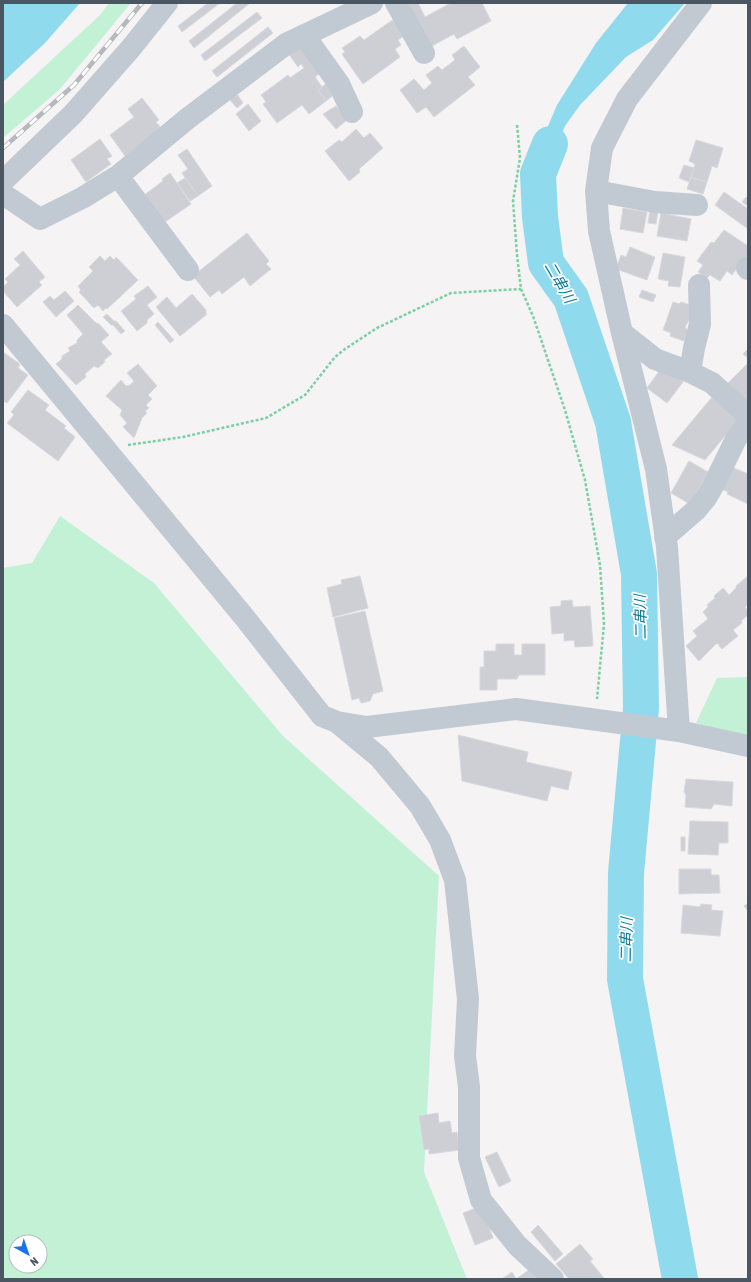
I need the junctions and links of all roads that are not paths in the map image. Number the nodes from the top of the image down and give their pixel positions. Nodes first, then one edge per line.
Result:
1 (167, 3) edge
2 (372, 3) edge
3 (396, 3) edge
4 (700, 3) edge
5 (304, 36) junction
6 (424, 53) dead end
7 (352, 112) dead end
8 (118, 176) junction
9 (3, 181) edge
10 (596, 191) junction
11 (3, 194) edge
12 (697, 205) dead end
13 (188, 270) dead end
14 (699, 285) dead end
15 (3, 325) edge
16 (622, 333) junction
17 (690, 372) junction
18 (748, 416) edge
19 (748, 423) edge
20 (665, 537) junction
21 (337, 722) junction
22 (679, 731) junction
23 (748, 746) edge
24 (553, 1279) edge

1 - 9 street
2 - 5 street
3 - 6 street
4 - 10 street
5 - 7 street
5 - 8 street
8 - 11 street
8 - 13 street
10 - 12 street
10 - 16 street
14 - 17 street
15 - 21 street
16 - 17 street
16 - 20 street
17 - 18 street
19 - 20 street
20 - 22 street
21 - 22 street
21 - 24 street
22 - 23 street

